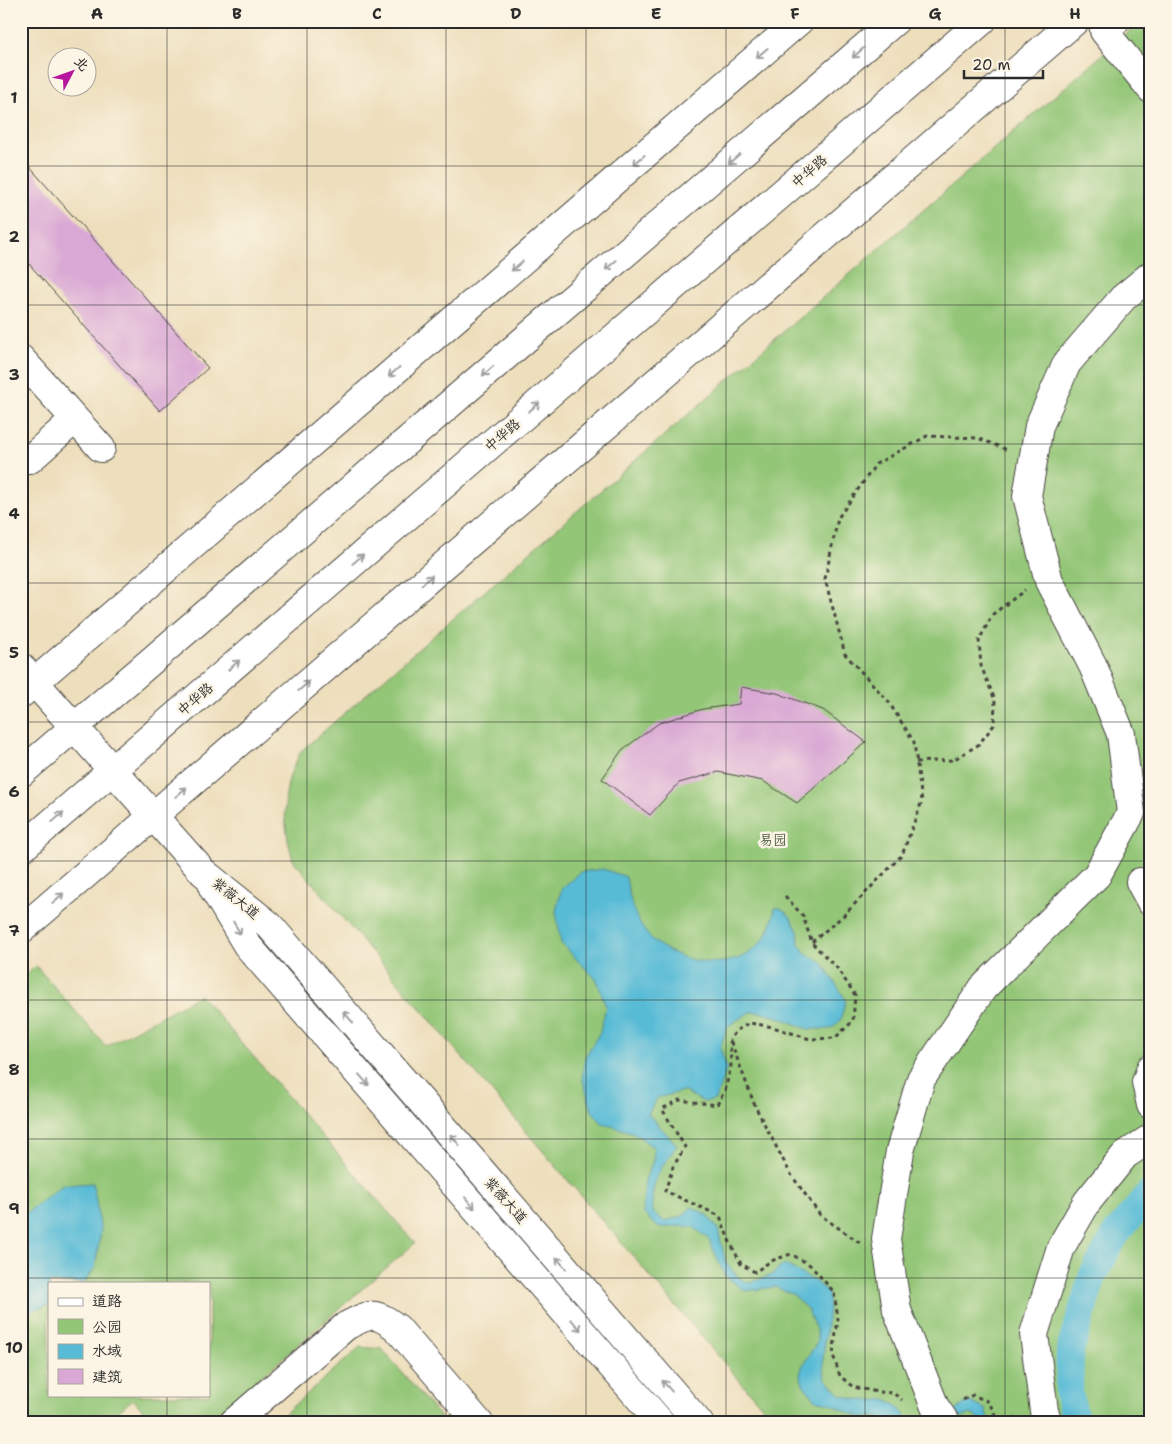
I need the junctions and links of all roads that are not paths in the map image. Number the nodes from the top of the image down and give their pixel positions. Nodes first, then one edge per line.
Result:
1 (799, 21) edge
2 (895, 21) edge
3 (982, 21) edge
4 (1075, 21) edge
5 (1115, 21) edge
6 (1151, 89) edge
7 (1151, 275) edge
8 (21, 359) edge
9 (75, 419) junction
10 (101, 448) dead end
11 (21, 459) edge
12 (26, 681) edge
13 (75, 727) junction
14 (113, 770) junction
15 (21, 773) edge
16 (154, 816) junction
17 (21, 849) edge
18 (203, 872) junction
19 (21, 930) edge
20 (1151, 1068) edge
21 (1151, 1105) edge
22 (1151, 1138) edge
23 (1046, 1417) edge
24 (943, 1419) edge
25 (233, 1423) edge
26 (479, 1423) edge
27 (661, 1423) edge
28 (699, 1423) edge

1 -> 12 main road
2 -> 13 main road
14 -> 3 main road, 中华路
16 -> 4 main road
5 - 6 main road
7 - 24 main road
8 - 9 main road
9 - 10 main road
9 - 11 main road
12 - 13 main road
13 - 14 main road
13 - 15 main road
14 - 16 main road
17 -> 14 main road, 中华路
16 - 18 main road
19 -> 16 main road
18 -> 27 main road, 紫薇大道
28 -> 18 main road, 紫薇大道
20 - 21 main road
22 - 23 main road
25 - 26 main road

